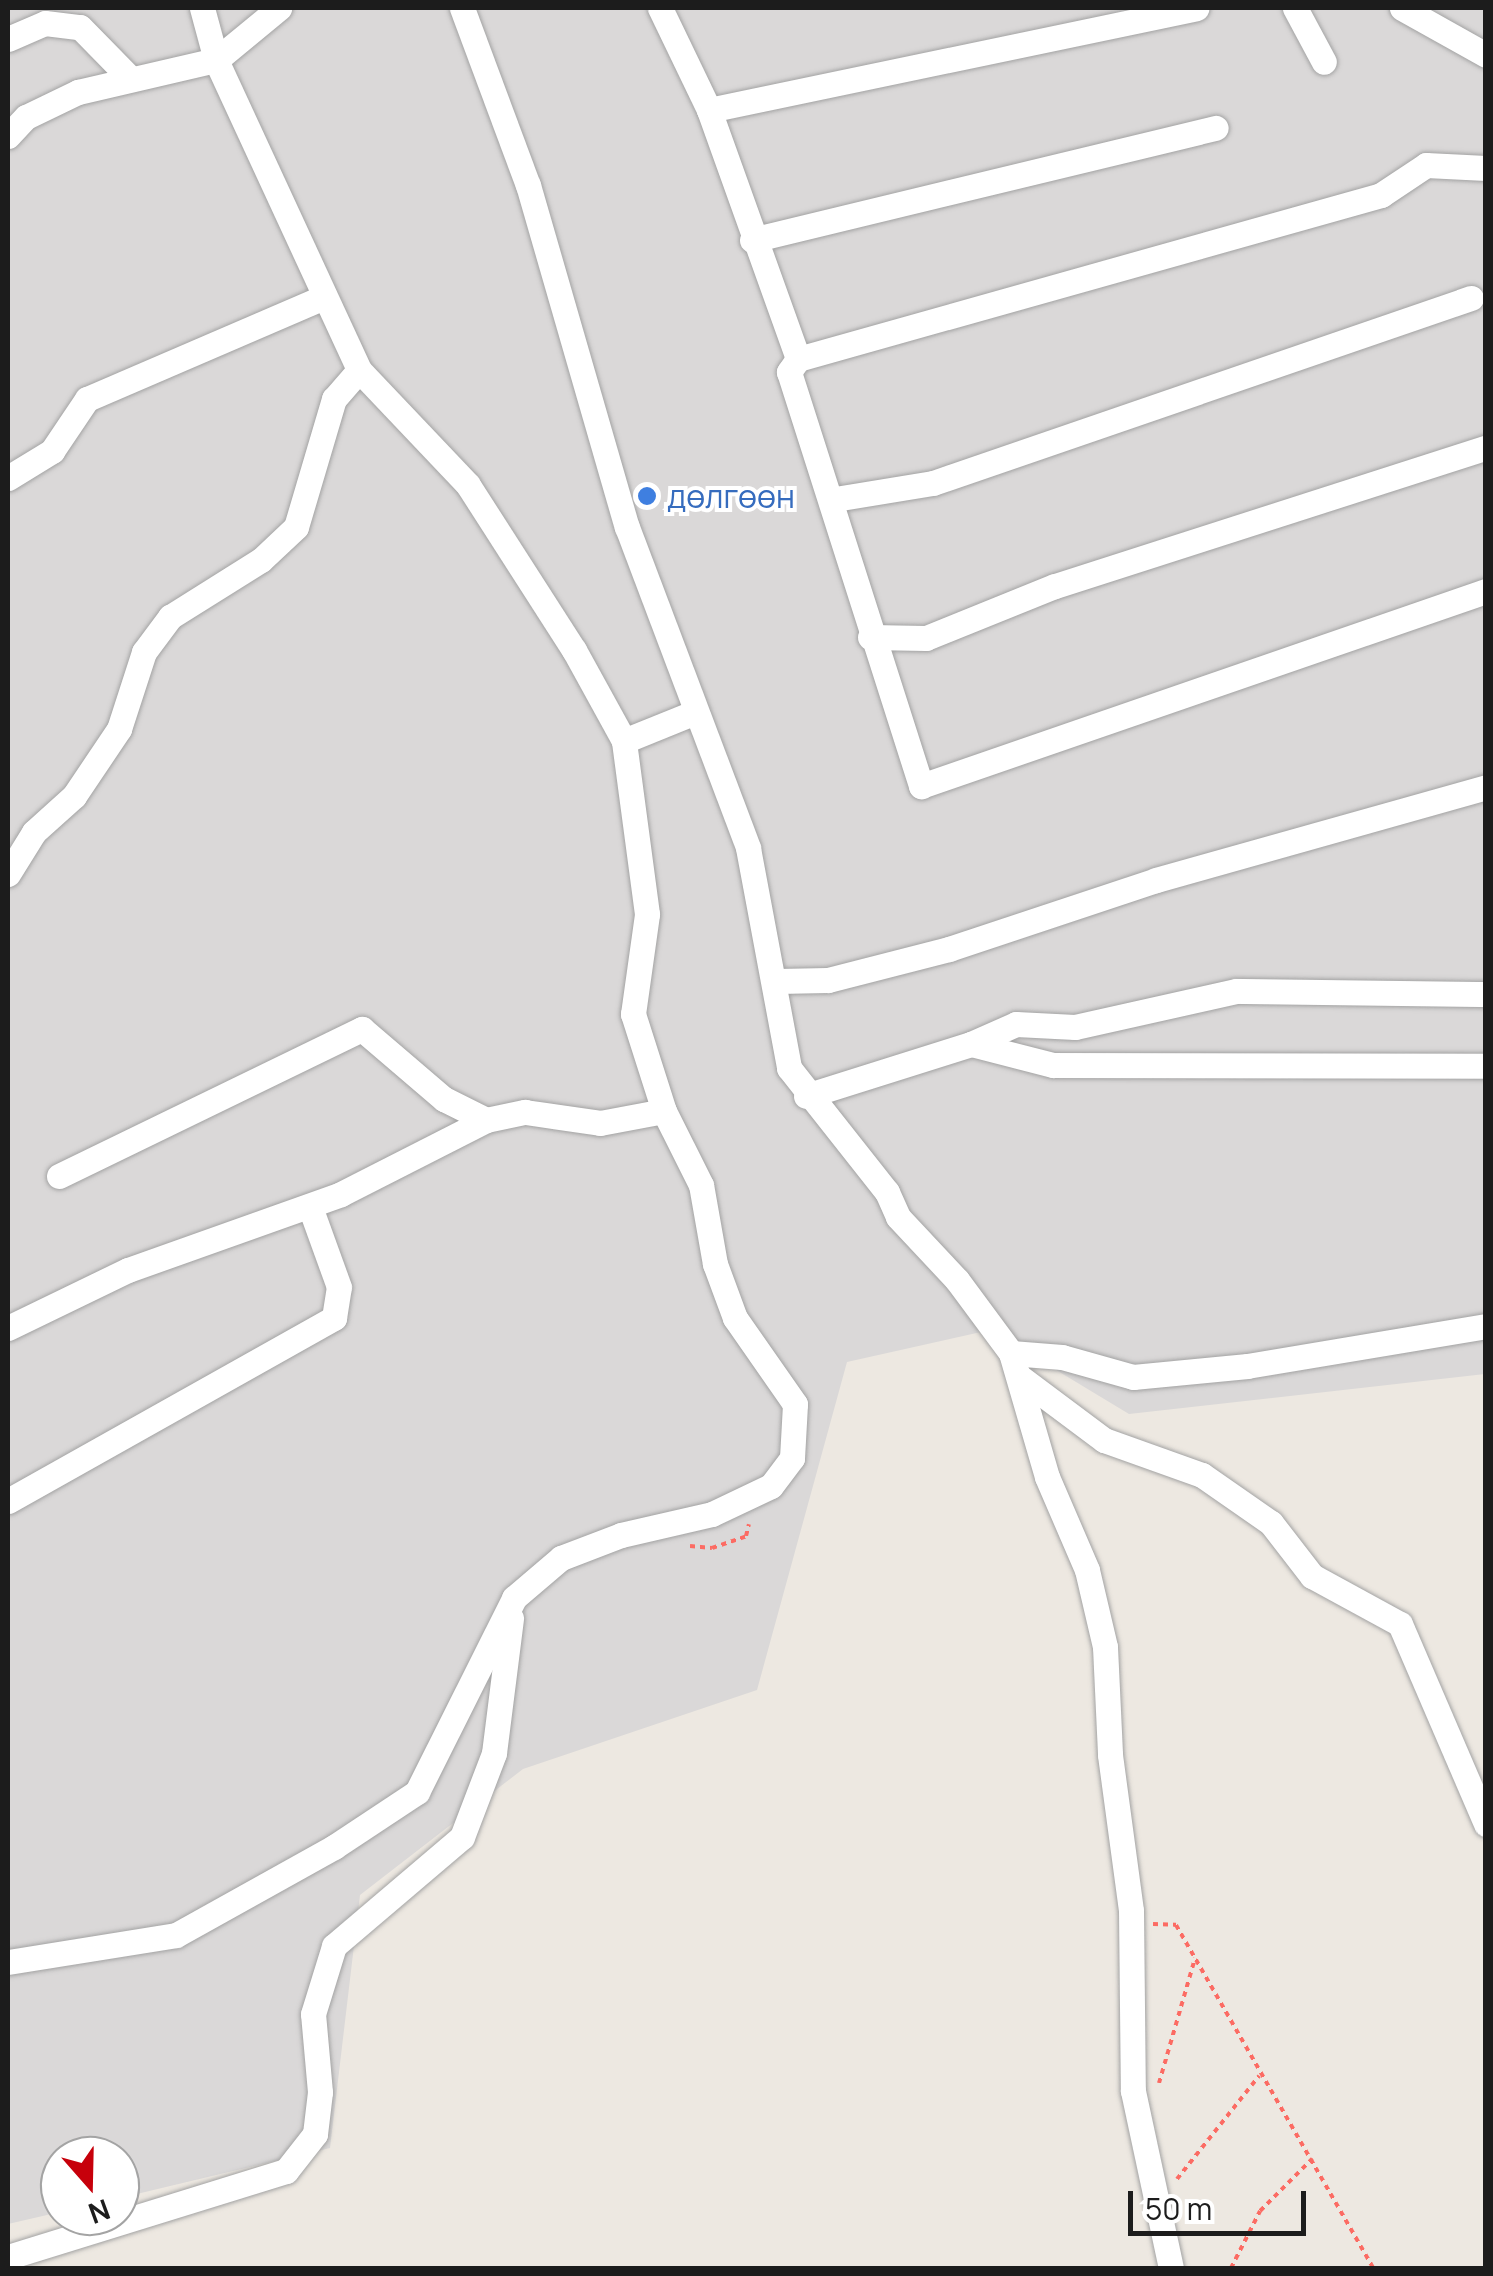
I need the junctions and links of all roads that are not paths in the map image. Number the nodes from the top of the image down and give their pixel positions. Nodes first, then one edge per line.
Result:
1 (202, 8) edge
2 (279, 8) edge
3 (462, 8) edge
4 (660, 8) edge
5 (1196, 8) edge
6 (1295, 8) edge
7 (1402, 8) edge
8 (8, 39) edge
9 (1486, 55) edge
10 (216, 60) junction
11 (1324, 62) dead end
12 (128, 76) junction
13 (709, 110) junction
14 (1216, 128) dead end
15 (8, 136) edge
16 (1486, 168) edge
17 (752, 240) junction
18 (321, 298) junction
19 (1470, 298) dead end
20 (798, 359) junction
21 (359, 370) junction
22 (1486, 448) edge
23 (8, 478) edge
24 (834, 499) junction
25 (1486, 591) edge
26 (870, 637) junction
27 (693, 713) junction
28 (624, 742) junction
29 (1486, 787) edge
30 (8, 874) edge
31 (777, 980) junction
32 (1486, 994) edge
33 (971, 1044) junction
34 (1486, 1066) edge
35 (806, 1096) junction
36 (664, 1111) junction
37 (486, 1120) junction
38 (58, 1176) dead end
39 (310, 1207) junction
40 (1486, 1326) edge
41 (8, 1328) edge
42 (1011, 1352) junction
43 (1022, 1378) junction
44 (8, 1501) edge
45 (514, 1598) junction
46 (1486, 1824) edge
47 (8, 1962) edge
48 (8, 2258) edge
49 (1170, 2268) edge

1 - 10 street
2 - 10 street
3 - 27 street
4 - 13 street
5 - 13 street
6 - 11 street
7 - 9 street
8 - 12 street
10 - 12 street
10 - 18 street
12 - 15 street
13 - 17 street
14 - 17 street
16 - 20 street
17 - 20 street
18 - 21 street
18 - 23 street
19 - 24 street
20 - 24 street
21 - 28 street
21 - 30 street
22 - 26 street
24 - 26 street
25 - 26 street
27 - 28 street
27 - 31 street
28 - 36 street
29 - 31 street
31 - 35 street
32 - 33 street
33 - 34 street
33 - 35 street
35 - 42 street
36 - 37 street
36 - 45 street
37 - 38 street
37 - 39 street
39 - 41 street
39 - 44 street
40 - 42 street
42 - 43 street
43 - 46 street
43 - 49 street
45 - 47 street
45 - 48 street

